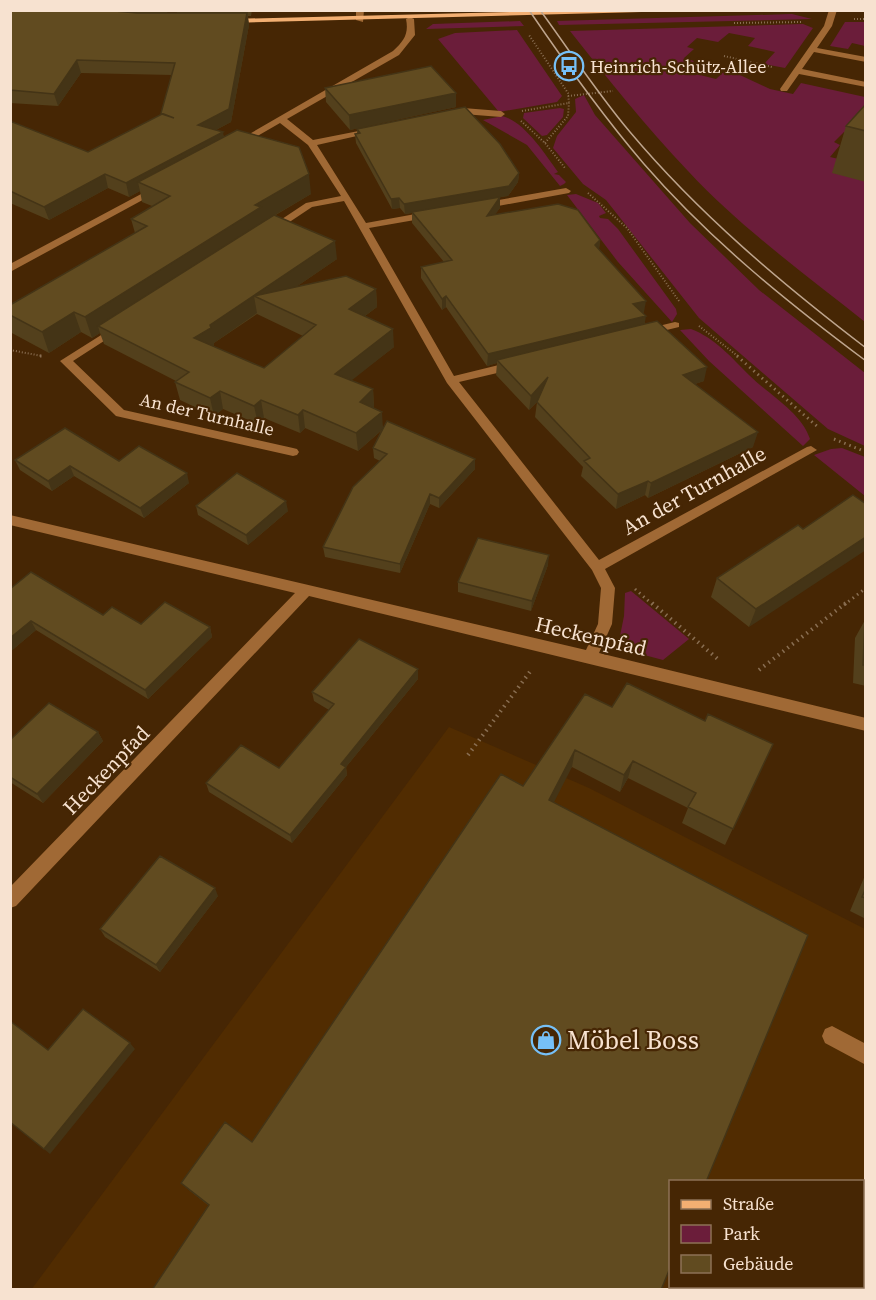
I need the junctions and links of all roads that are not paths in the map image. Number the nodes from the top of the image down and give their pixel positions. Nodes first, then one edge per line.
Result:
1 (360, 10) edge
2 (715, 10) edge
3 (833, 10) edge
4 (410, 19) junction
5 (360, 20) junction
6 (222, 21) edge
7 (812, 49) junction
8 (866, 60) edge
9 (796, 72) junction
10 (866, 85) edge
11 (784, 89) dead end
12 (501, 114) dead end
13 (440, 116) edge
14 (282, 120) junction
15 (381, 128) edge
16 (312, 143) junction
17 (230, 148) edge
18 (167, 183) edge
19 (566, 191) dead end
20 (347, 198) junction
21 (476, 207) edge
22 (442, 212) edge
23 (364, 226) junction
24 (261, 236) edge
25 (10, 268) edge
26 (124, 323) edge
27 (675, 326) dead end
28 (630, 336) edge
29 (530, 361) edge
30 (451, 380) junction
31 (811, 450) dead end
32 (293, 452) dead end
33 (10, 520) edge
34 (597, 567) junction
35 (306, 590) junction
36 (590, 657) junction
37 (866, 724) edge
38 (10, 900) edge
39 (832, 1036) dead end
40 (866, 1055) edge

1 - 5 street
2 - 4 main road
3 - 7 street
4 - 5 main road
4 - 14 street
5 - 6 main road
7 - 8 street
7 - 9 street
9 - 10 street
9 - 11 street
12 - 13 street
14 - 16 street
14 - 17 street
15 - 16 street
16 - 20 street
18 - 25 street
19 - 21 street
20 - 23 street
20 - 24 street
22 - 23 street
23 - 30 street
26 - 32 street, An der Turnhalle
27 - 28 street
29 - 30 street
30 - 34 street
31 - 34 street, An der Turnhalle
33 - 35 street, Heckenpfad
34 - 36 street
35 - 36 street, Heckenpfad
35 - 38 street, Heckenpfad
36 - 37 street, Heckenpfad
39 - 40 street

